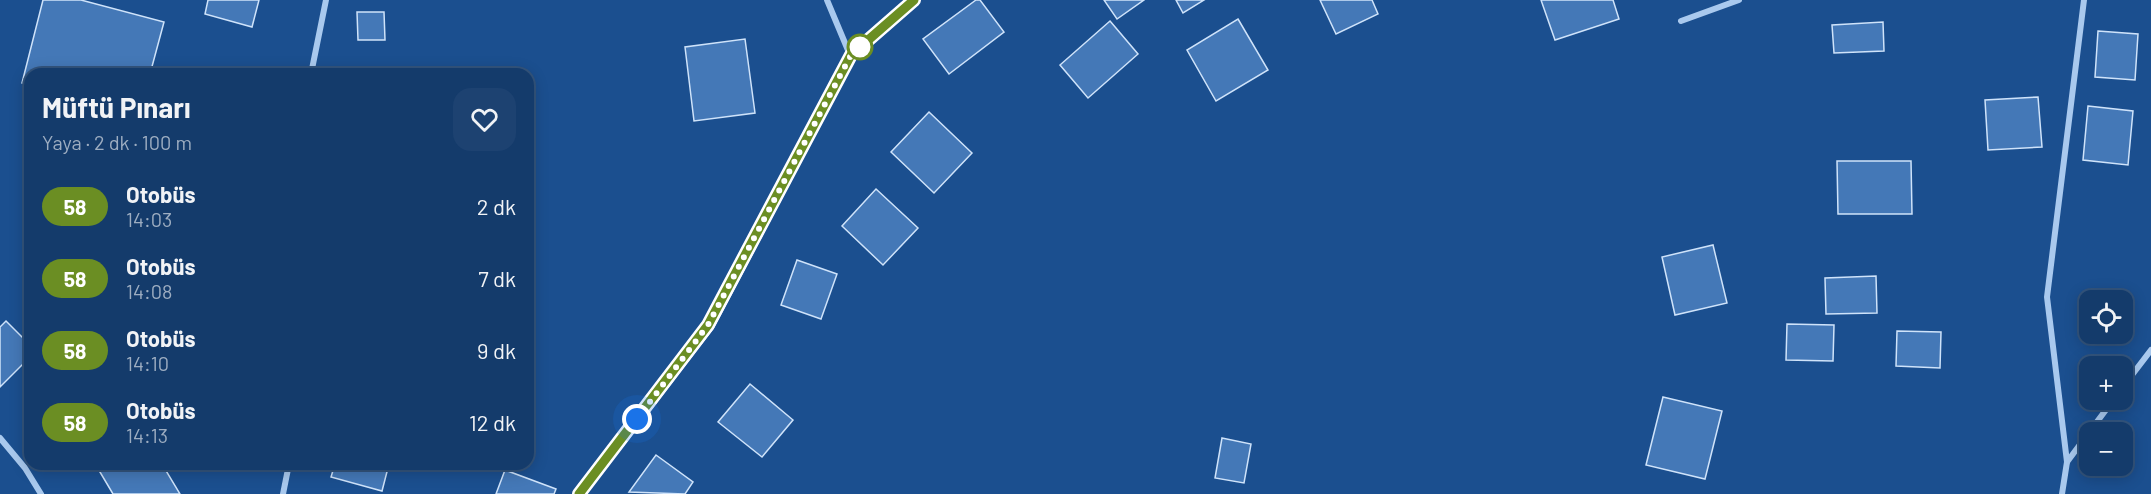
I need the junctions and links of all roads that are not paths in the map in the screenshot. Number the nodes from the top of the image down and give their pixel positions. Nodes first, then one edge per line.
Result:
1 (326, 0) edge
2 (827, 0) edge
3 (914, 0) edge
4 (1739, 0) edge
5 (2084, 0) edge
6 (1681, 21) dead end
7 (851, 55) junction
8 (312, 68) edge
9 (2151, 350) edge
10 (2133, 374) edge
11 (2106, 410) edge
12 (0, 438) edge
13 (2067, 462) junction
14 (24, 467) edge
15 (26, 470) edge
16 (288, 470) edge
17 (41, 494) edge
18 (283, 494) edge
19 (579, 494) edge
20 (2061, 494) edge

1 - 8 street
2 - 7 street
3 - 7 street
4 - 6 street
5 - 13 street
7 - 19 street
9 - 10 street
11 - 13 street
12 - 14 street
13 - 20 street
15 - 17 street
16 - 18 street

